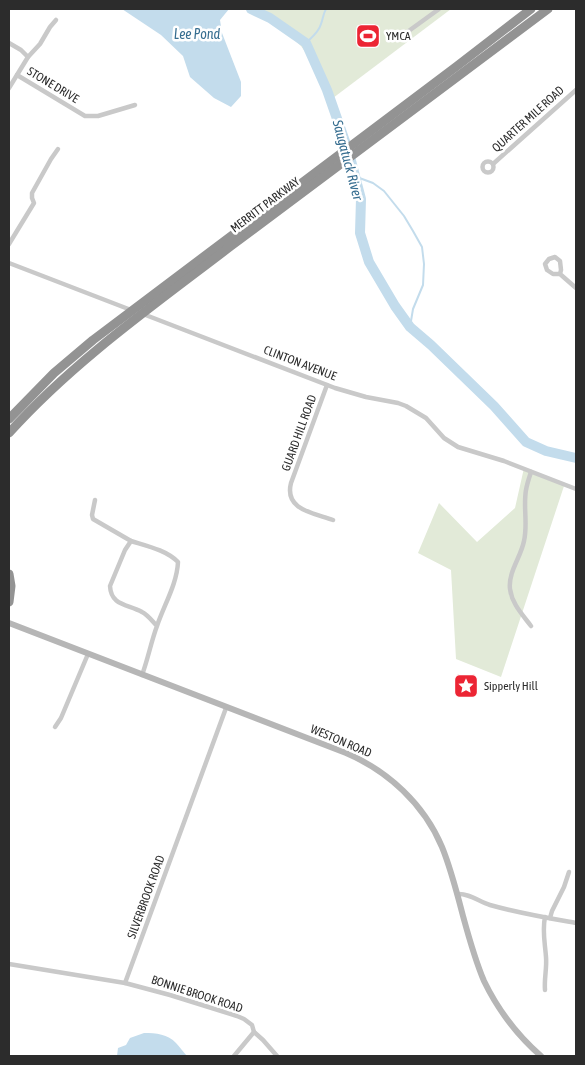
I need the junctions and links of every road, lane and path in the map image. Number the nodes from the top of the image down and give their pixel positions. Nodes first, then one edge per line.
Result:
1 (439, 9) edge
2 (531, 9) edge
3 (548, 9) edge
4 (56, 20) dead end
5 (399, 38) dead end
6 (9, 43) edge
7 (28, 57) junction
8 (17, 75) junction
9 (9, 88) edge
10 (576, 90) edge
11 (136, 105) dead end
12 (372, 135) junction
13 (58, 149) dead end
14 (492, 164) dead end
15 (323, 172) junction
16 (9, 244) edge
17 (9, 262) edge
18 (560, 274) dead end
19 (576, 288) edge
20 (327, 385) junction
21 (42, 398) junction
22 (9, 419) edge
23 (9, 433) edge
24 (9, 439) edge
25 (531, 472) junction
26 (576, 489) edge
27 (95, 500) dead end
28 (333, 520) dead end
29 (131, 541) junction
30 (9, 574) edge
31 (9, 602) edge
32 (9, 623) edge
33 (157, 626) junction
34 (531, 626) dead end
35 (88, 654) junction
36 (142, 675) junction
37 (226, 708) junction
38 (55, 727) dead end
39 (568, 872) dead end
40 (457, 894) junction
41 (548, 918) junction
42 (576, 923) edge
43 (9, 964) edge
44 (125, 983) junction
45 (545, 990) dead end
46 (254, 1032) junction
47 (234, 1056) edge
48 (277, 1056) edge
49 (541, 1056) edge

1 - 5 street
2 - 12 highway, MERRITT PARKWAY
3 - 12 highway, MERRITT PARKWAY
4 - 7 street
6 - 7 street
7 - 8 street
8 - 9 street
8 - 11 street, STONE DRIVE
10 - 14 street, QUARTER MILE ROAD
12 - 15 highway, MERRITT PARKWAY
13 - 16 street
15 - 21 highway, MERRITT PARKWAY
15 - 22 highway, MERRITT PARKWAY
17 - 20 street, CLINTON AVENUE
18 - 19 street
20 - 25 street, CLINTON AVENUE
20 - 28 street, GUARD HILL ROAD
21 - 23 highway, MERRITT PARKWAY
21 - 24 highway
25 - 26 street, CLINTON AVENUE
25 - 34 street
27 - 29 street
29 - 33 street
29 - 33 street
30 - 31 highway
32 - 35 main road, WESTON ROAD
33 - 36 street
35 - 36 main road, WESTON ROAD
35 - 38 street
36 - 37 main road, WESTON ROAD
37 - 40 main road, WESTON ROAD
37 - 44 street, SILVERBROOK ROAD
39 - 41 street
40 - 41 street
40 - 49 main road, WESTON ROAD
41 - 42 street
41 - 45 street
43 - 44 street
44 - 46 street, BONNIE BROOK ROAD
46 - 47 street
46 - 48 street, BONNIE BROOK ROAD

